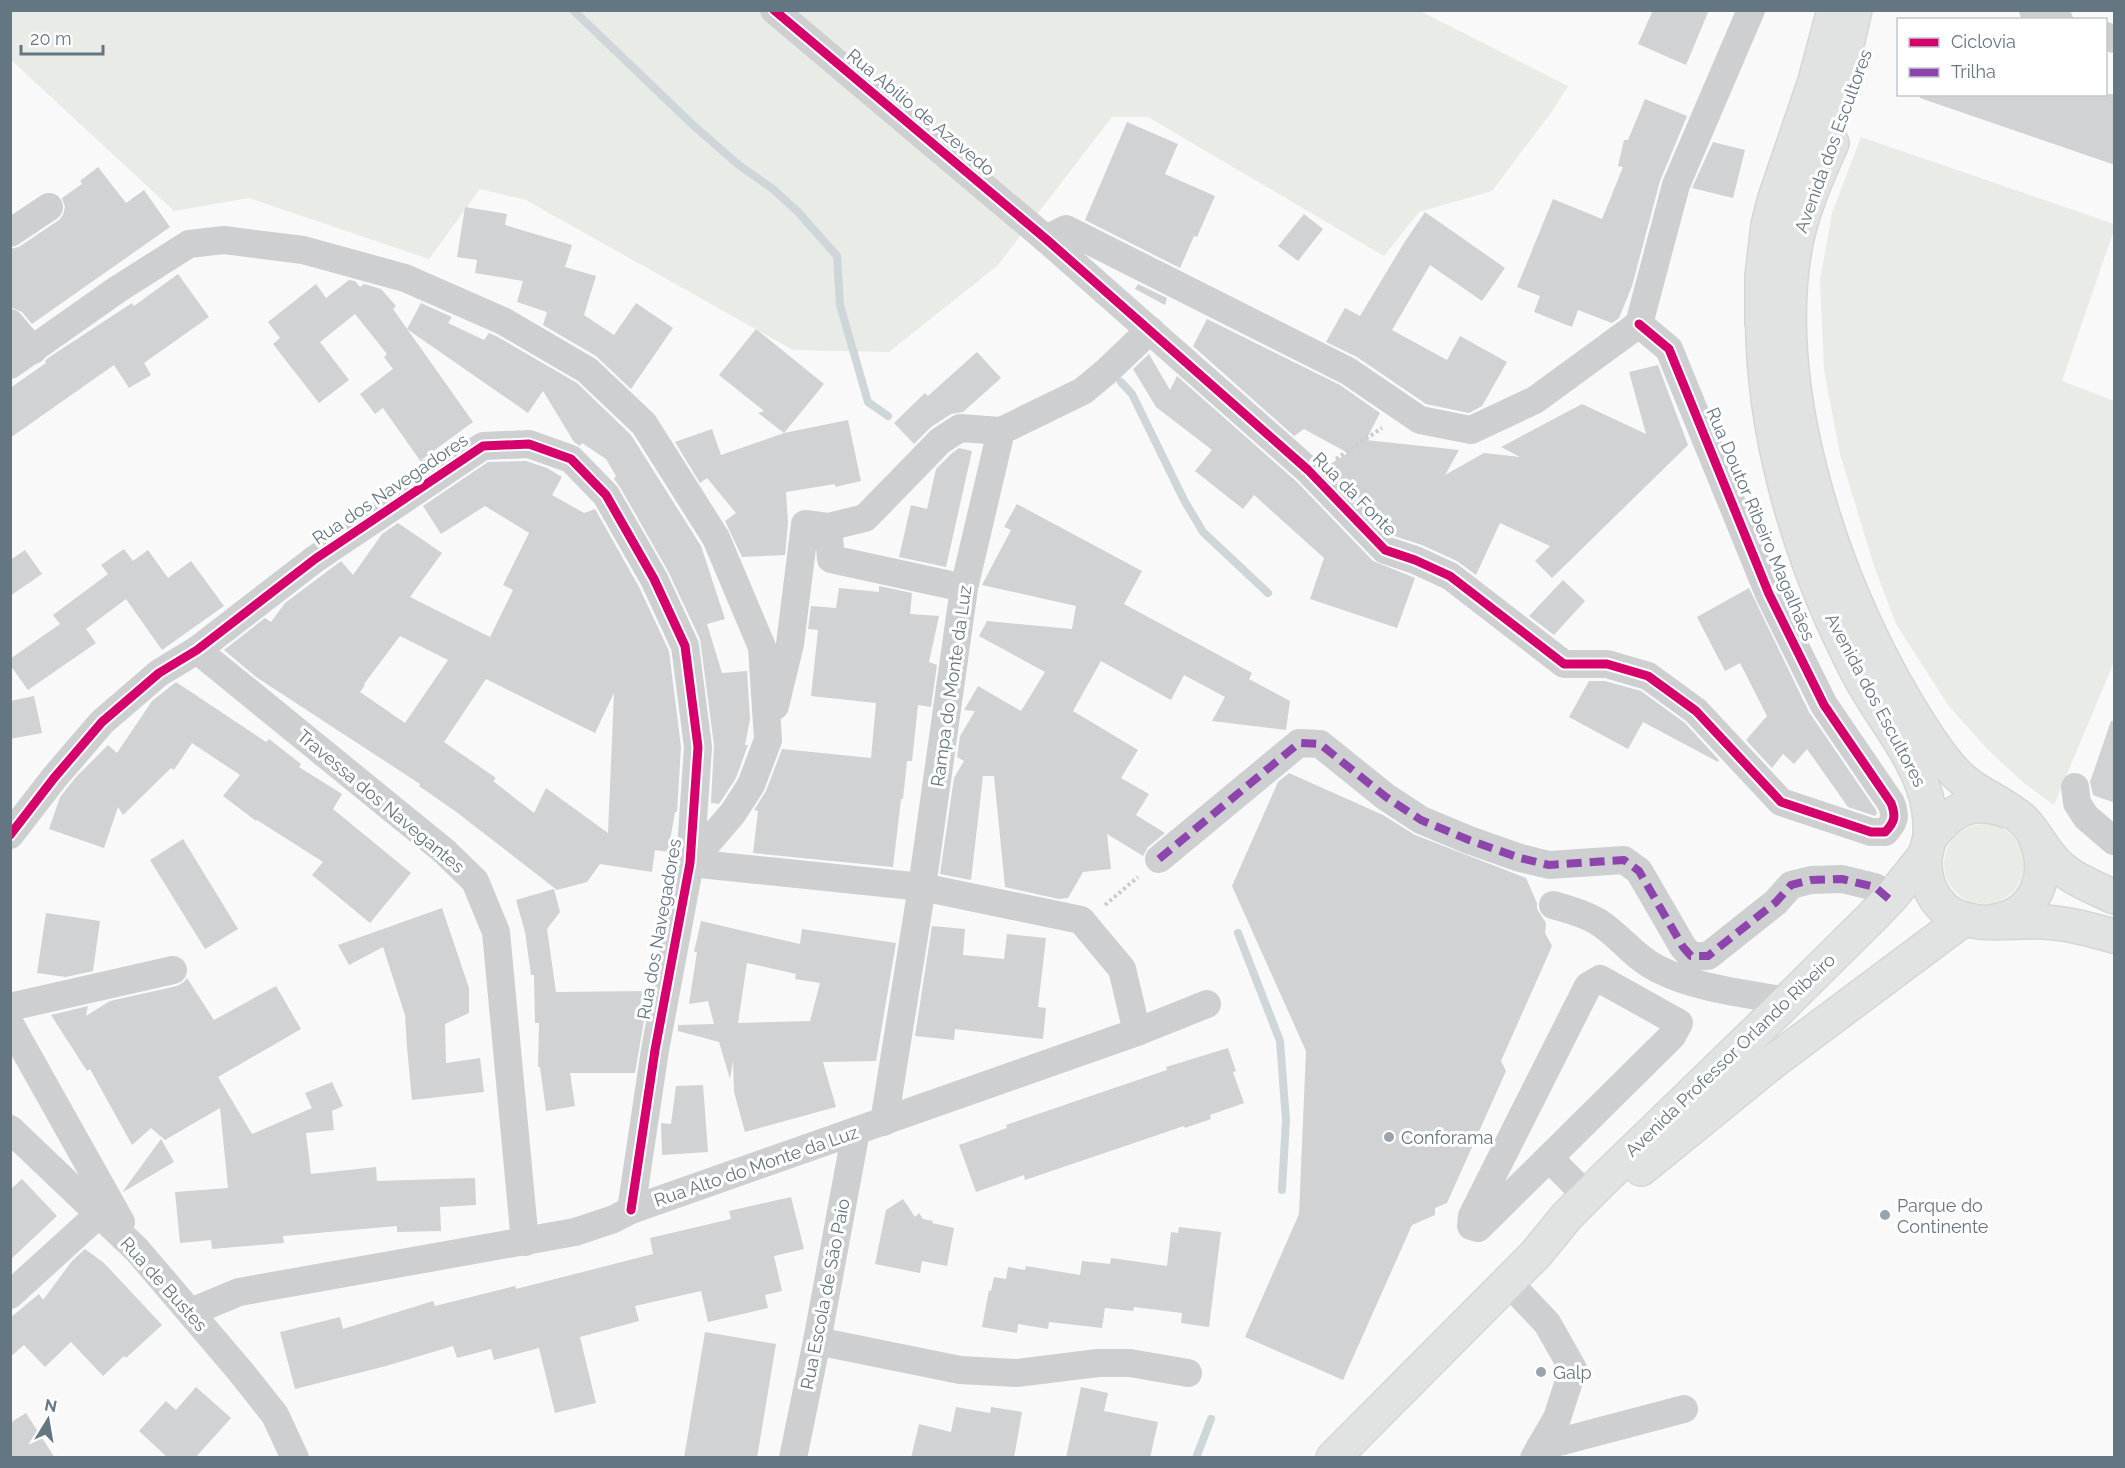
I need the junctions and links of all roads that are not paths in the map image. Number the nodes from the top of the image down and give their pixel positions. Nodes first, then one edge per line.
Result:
1 (774, 10) edge
2 (1751, 10) edge
3 (1834, 10) edge
4 (1855, 10) edge
5 (1876, 10) edge
6 (2033, 10) edge
7 (2054, 18) edge
8 (49, 207) dead end
9 (10, 233) edge
10 (1046, 239) junction
11 (1762, 322) junction
12 (10, 323) edge
13 (1639, 324) junction
14 (1150, 330) junction
15 (22, 357) edge
16 (1001, 431) junction
17 (828, 527) junction
18 (964, 588) junction
19 (197, 650) junction
20 (768, 740) junction
21 (2075, 787) dead end
22 (1781, 802) joint
23 (2023, 821) junction
24 (10, 835) edge
25 (2115, 841) edge
26 (1927, 846) junction
27 (1160, 859) road end
28 (690, 863) junction
29 (922, 887) junction
30 (2115, 897) edge
31 (1889, 898) junction
32 (1553, 905) dead end
33 (1976, 921) junction
34 (2115, 936) edge
35 (173, 970) dead end
36 (1698, 984) junction
37 (1787, 1001) junction
38 (1206, 1004) dead end
39 (10, 1007) edge
40 (1678, 1023) junction
41 (10, 1024) edge
42 (1137, 1032) junction
43 (884, 1122) junction
44 (10, 1129) edge
45 (856, 1131) junction
46 (1511, 1138) junction
47 (1544, 1162) junction
48 (1587, 1196) junction
49 (631, 1210) junction
50 (99, 1214) junction
51 (525, 1242) junction
52 (136, 1250) junction
53 (1535, 1255) junction
54 (1508, 1282) junction
55 (10, 1295) edge
56 (190, 1312) junction
57 (817, 1341) junction
58 (1188, 1373) dead end
59 (1684, 1409) dead end
60 (1537, 1452) edge
61 (296, 1458) edge
62 (793, 1458) edge
63 (1333, 1458) edge

1 - 10 street, Rua Abílio de Azevedo
2 - 13 street
3 - 11 main road
4 - 11 main road, Avenida dos Escultores
5 - 23 main road, Avenida dos Escultores
6 - 7 street
8 - 9 street
10 - 13 street
10 - 14 street, Rua da Fonte
11 - 26 main road, Avenida dos Escultores
12 - 15 street
13 - 22 street, Rua Doutor Ribeiro Magalhães
14 - 16 street
14 - 22 street, Rua da Fonte
15 - 20 street
16 - 17 street
16 - 18 street, Rampa do Monte da Luz
17 - 18 street
17 - 20 street
18 - 29 street, Rampa do Monte da Luz
19 - 24 street, Rua dos Navegadores
19 - 28 street, Rua dos Navegadores
19 - 51 street, Travessa dos Navegantes
20 - 28 street
21 - 25 street
23 - 26 main road
23 - 30 main road, Avenida dos Escultores
23 - 33 main road
26 - 31 main road, Avenida Professor Orlando Ribeiro
26 - 33 main road, Avenida dos Escultores
27 - 31 street
28 - 29 street
28 - 49 street, Rua dos Navegadores
29 - 42 street
29 - 43 street, Rampa do Monte da Luz
31 - 37 main road, Avenida Professor Orlando Ribeiro
32 - 36 street
33 - 34 main road
33 - 53 main road, Avenida Professor Orlando Ribeiro
35 - 39 street
36 - 37 street
36 - 40 street
37 - 48 main road, Avenida Professor Orlando Ribeiro
38 - 42 street, Rua Alto do Monte da Luz
40 - 46 street
40 - 47 street
41 - 52 street
42 - 43 street, Rua Alto do Monte da Luz
43 - 45 street, Rua Alto do Monte da Luz
44 - 50 street, Rua de Bustes
45 - 49 street, Rua Alto do Monte da Luz
45 - 57 street, Rua Escola de São Paio
46 - 47 street
46 - 47 street
47 - 48 street
48 - 53 main road, Avenida Professor Orlando Ribeiro
49 - 51 street, Rua Alto do Monte da Luz
50 - 52 street, Rua de Bustes
50 - 55 street
51 - 56 street, Rua Alto do Monte da Luz
52 - 56 street, Rua de Bustes
53 - 54 main road, Avenida Professor Orlando Ribeiro
54 - 60 street
54 - 63 main road, Avenida Professor Orlando Ribeiro
56 - 61 street, Rua de Bustes
57 - 58 street
57 - 62 street, Rua Escola de São Paio
59 - 60 street

